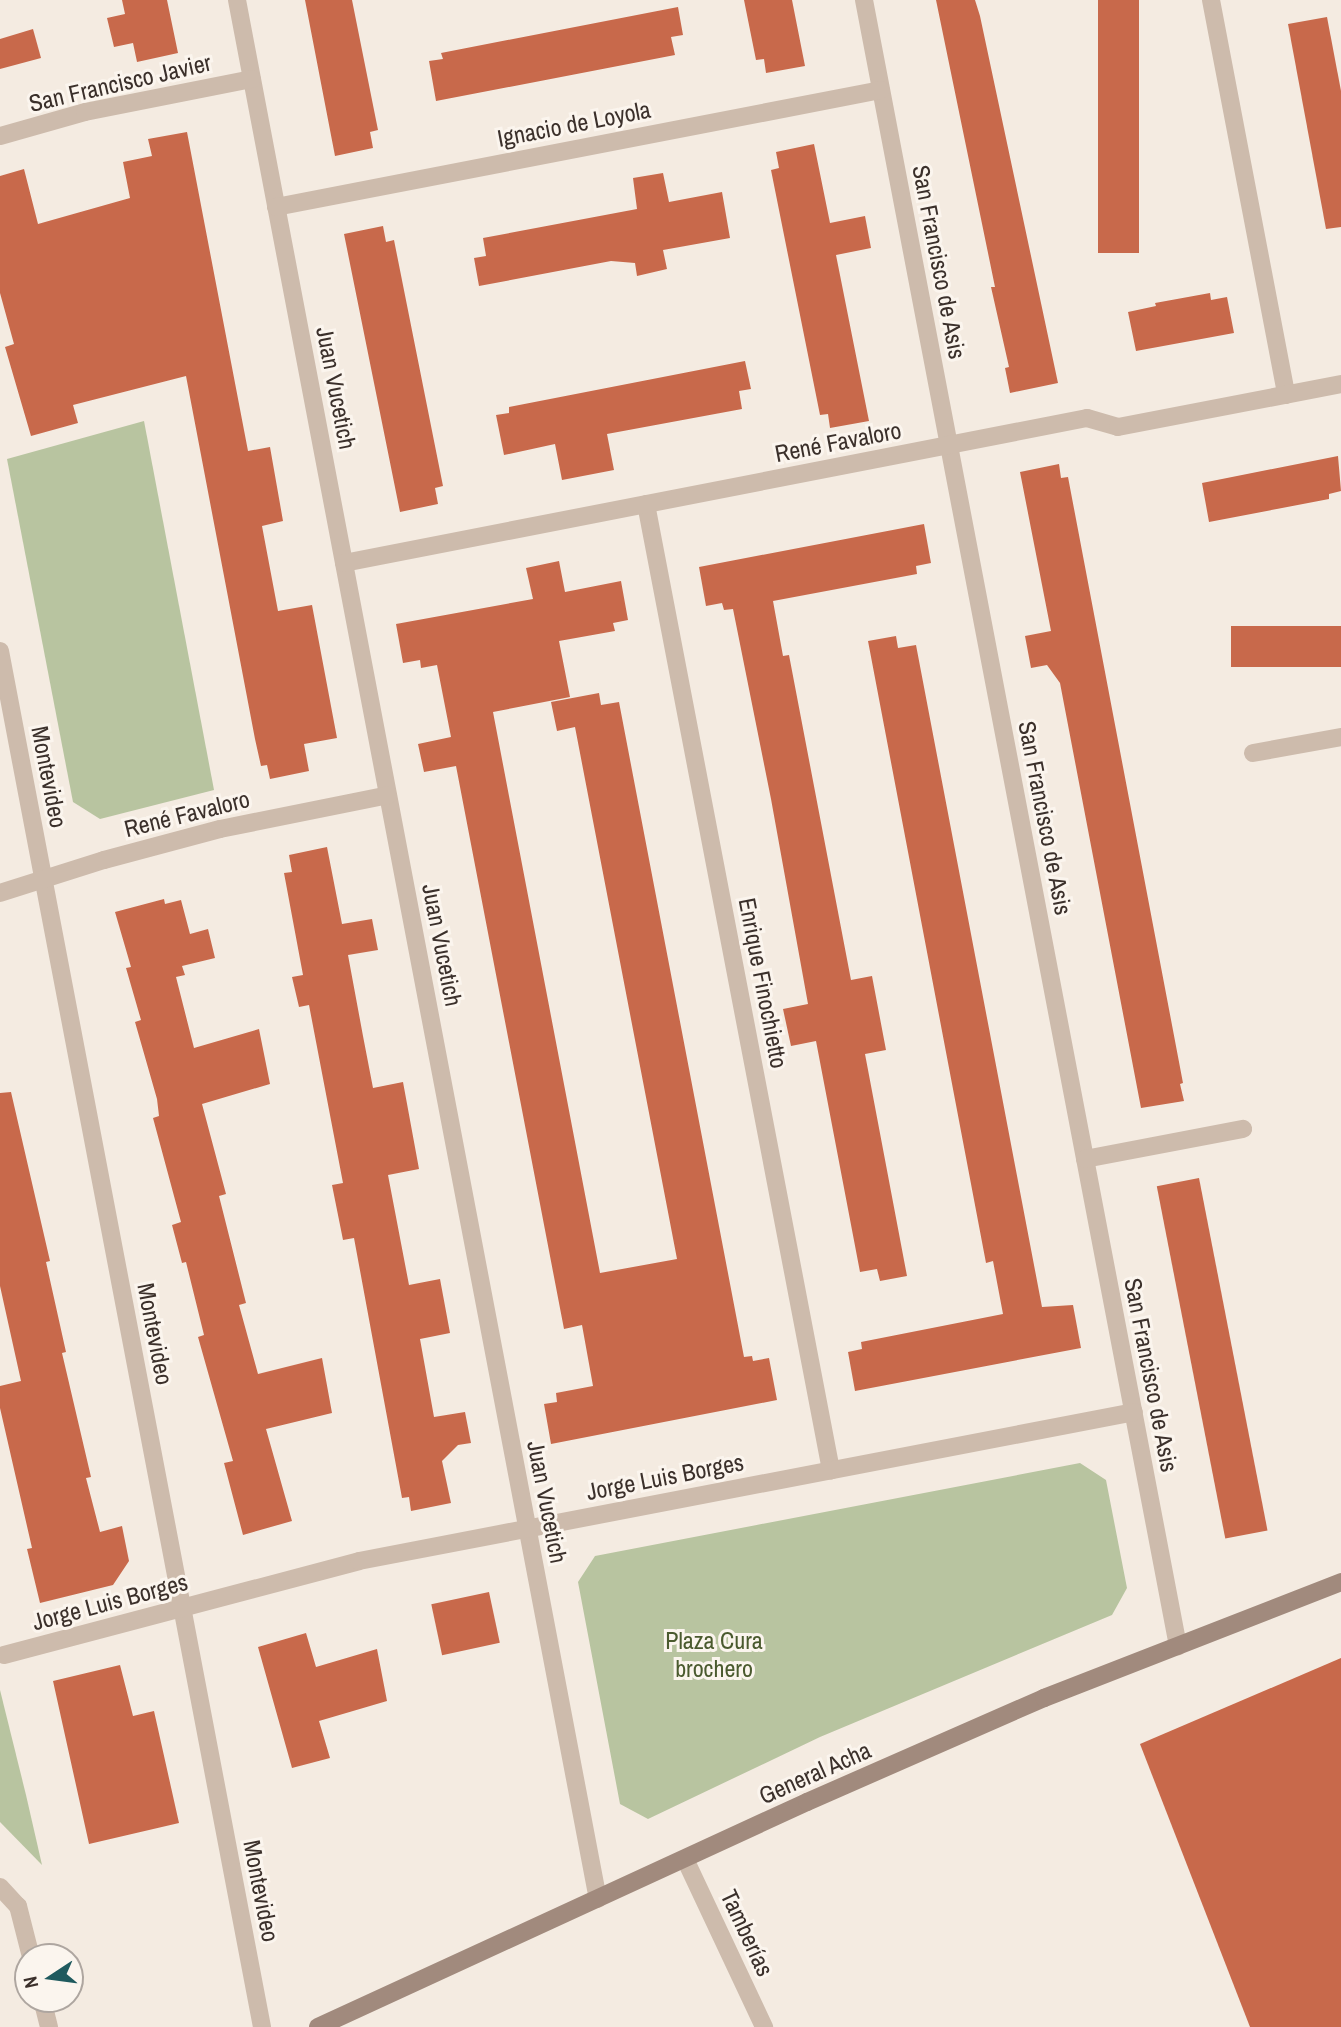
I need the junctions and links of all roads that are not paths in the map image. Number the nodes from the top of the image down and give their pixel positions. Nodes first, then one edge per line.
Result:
1 (237, 0) edge
2 (864, 0) edge
3 (1211, 0) edge
4 (252, 79) junction
5 (881, 90) junction
6 (0, 136) edge
7 (276, 206) junction
8 (1341, 384) edge
9 (1286, 395) junction
10 (948, 445) junction
11 (646, 504) junction
12 (344, 563) junction
13 (0, 651) edge
14 (1341, 737) edge
15 (1253, 753) dead end
16 (388, 795) junction
17 (44, 879) junction
18 (0, 893) edge
19 (1243, 1129) dead end
20 (1085, 1159) junction
21 (1134, 1412) junction
22 (831, 1470) junction
23 (527, 1529) junction
24 (1341, 1582) edge
25 (183, 1608) junction
26 (1178, 1646) junction
27 (5, 1655) dead end
28 (685, 1859) junction
29 (0, 1887) edge
30 (598, 1899) junction
31 (27, 1943) edge
32 (262, 2027) edge
33 (317, 2027) edge
34 (764, 2027) edge

1 - 4 street, Juan Vucetich
2 - 5 street, San Francisco de Asis
3 - 9 street
4 - 6 street, San Francisco Javier
4 - 7 street, Juan Vucetich
5 - 7 street, Ignacio de Loyola
5 - 10 street, San Francisco de Asis
7 - 12 street, Juan Vucetich
8 - 9 street, René Favaloro
9 - 10 street, René Favaloro
10 - 11 street, René Favaloro
10 - 20 street, San Francisco de Asis
11 - 12 street, René Favaloro
11 - 22 street, Enrique Finochietto
12 - 16 street, Juan Vucetich
13 - 17 street, Montevideo
14 - 15 street
16 - 17 street, René Favaloro
16 - 23 street, Juan Vucetich
17 - 18 street, René Favaloro
17 - 25 street, Montevideo
19 - 20 street
20 - 21 street, San Francisco de Asis
21 - 22 street, Jorge Luis Borges
21 - 26 street, San Francisco de Asis
22 - 23 street, Jorge Luis Borges
23 - 25 street, Jorge Luis Borges
23 - 30 street, Juan Vucetich
24 - 26 main road, General Acha
25 - 27 street, Jorge Luis Borges
25 - 32 street, Montevideo
26 - 28 main road, General Acha
28 - 30 main road, General Acha
28 - 34 street, Tamberías
29 - 31 street
30 - 33 main road, General Acha

